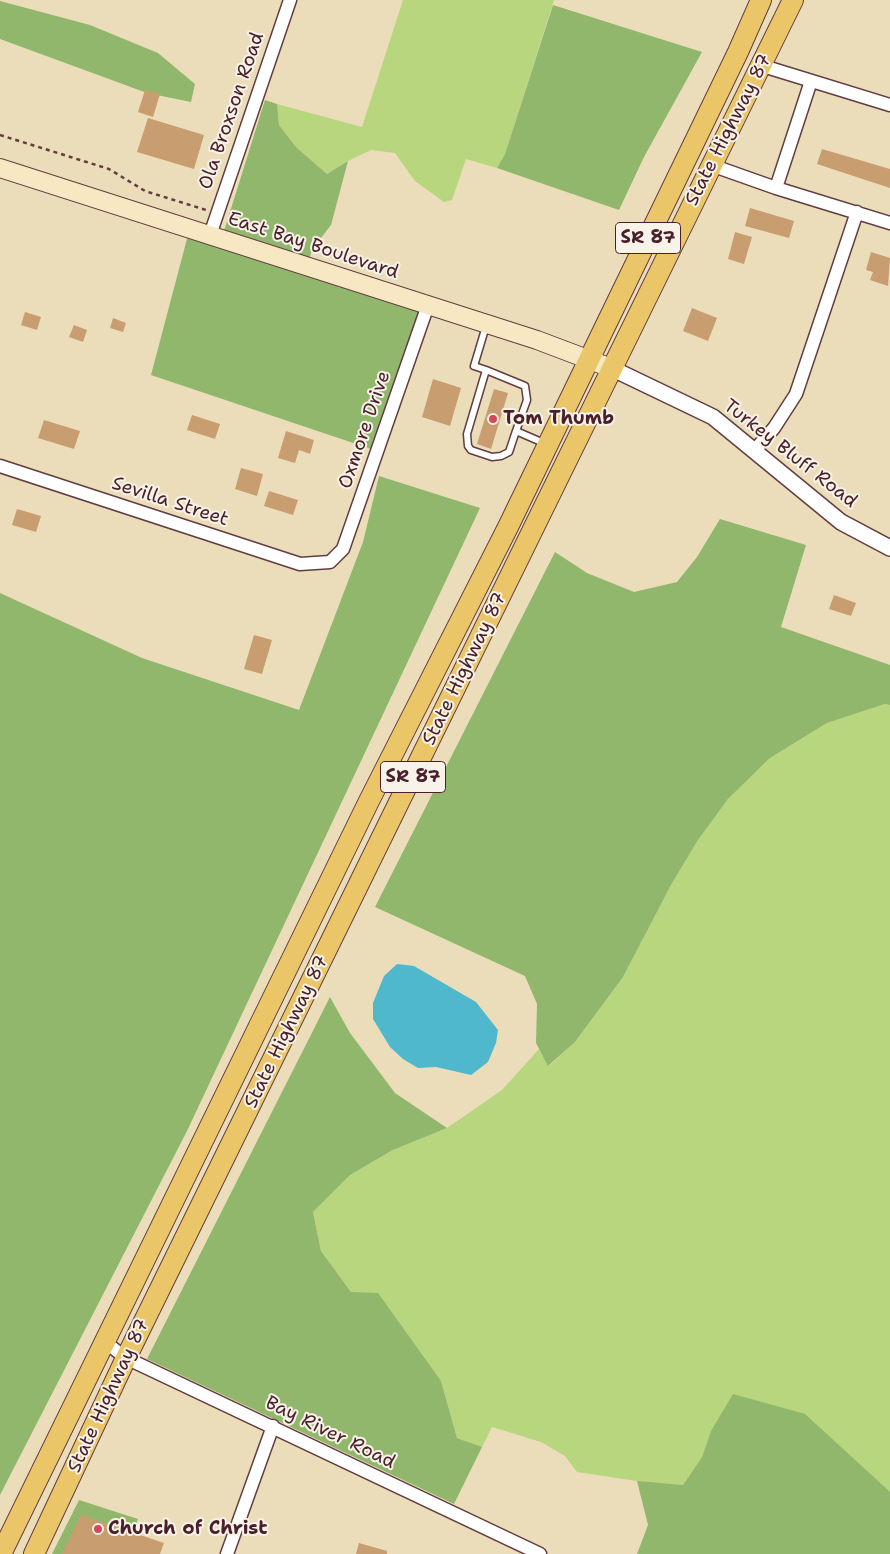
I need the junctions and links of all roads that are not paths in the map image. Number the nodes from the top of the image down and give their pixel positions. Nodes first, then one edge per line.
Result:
1 (290, 0) edge
2 (761, 0) edge
3 (793, 0) edge
4 (763, 66) junction
5 (811, 81) junction
6 (890, 105) edge
7 (711, 165) junction
8 (0, 168) edge
9 (776, 188) junction
10 (857, 212) junction
11 (890, 223) edge
12 (210, 235) junction
13 (428, 306) junction
14 (487, 324) junction
15 (589, 359) junction
16 (611, 368) junction
17 (486, 370) junction
18 (516, 431) junction
19 (547, 445) junction
20 (754, 451) junction
21 (0, 466) edge
22 (890, 548) edge
23 (330, 562) joint
24 (105, 1342) junction
25 (126, 1358) junction
26 (273, 1426) junction
27 (1, 1554) edge
28 (34, 1554) edge
29 (227, 1554) edge
30 (540, 1554) edge

1 - 12 street, Ola Broxson Road
2 - 15 highway, SR 87
3 - 4 highway, State Highway 87 / SR 87
4 - 5 street
4 - 7 highway, State Highway 87 / SR 87
5 - 6 street
5 - 9 street
7 - 9 street
7 - 16 highway, State Highway 87 / SR 87
8 - 12 main road, East Bay Boulevard
9 - 10 street
10 - 11 street
10 - 20 street
12 - 13 main road, East Bay Boulevard
13 - 14 main road, East Bay Boulevard
13 - 23 street, Oxmore Drive
14 - 15 main road, East Bay Boulevard
14 - 17 lane
15 - 16 main road, East Bay Boulevard
15 - 19 highway, SR 87
16 - 20 street, Turkey Bluff Road
16 - 25 highway, State Highway 87 / SR 87
17 - 18 lane
17 - 18 lane
18 - 19 lane
19 - 24 highway, SR 87
20 - 22 street, Turkey Bluff Road
21 - 23 street, Sevilla Street
24 - 25 street, Bay River Road
24 - 27 highway, SR 87
25 - 26 street, Bay River Road
25 - 28 highway, State Highway 87 / SR 87
26 - 29 street
26 - 30 street, Bay River Road

